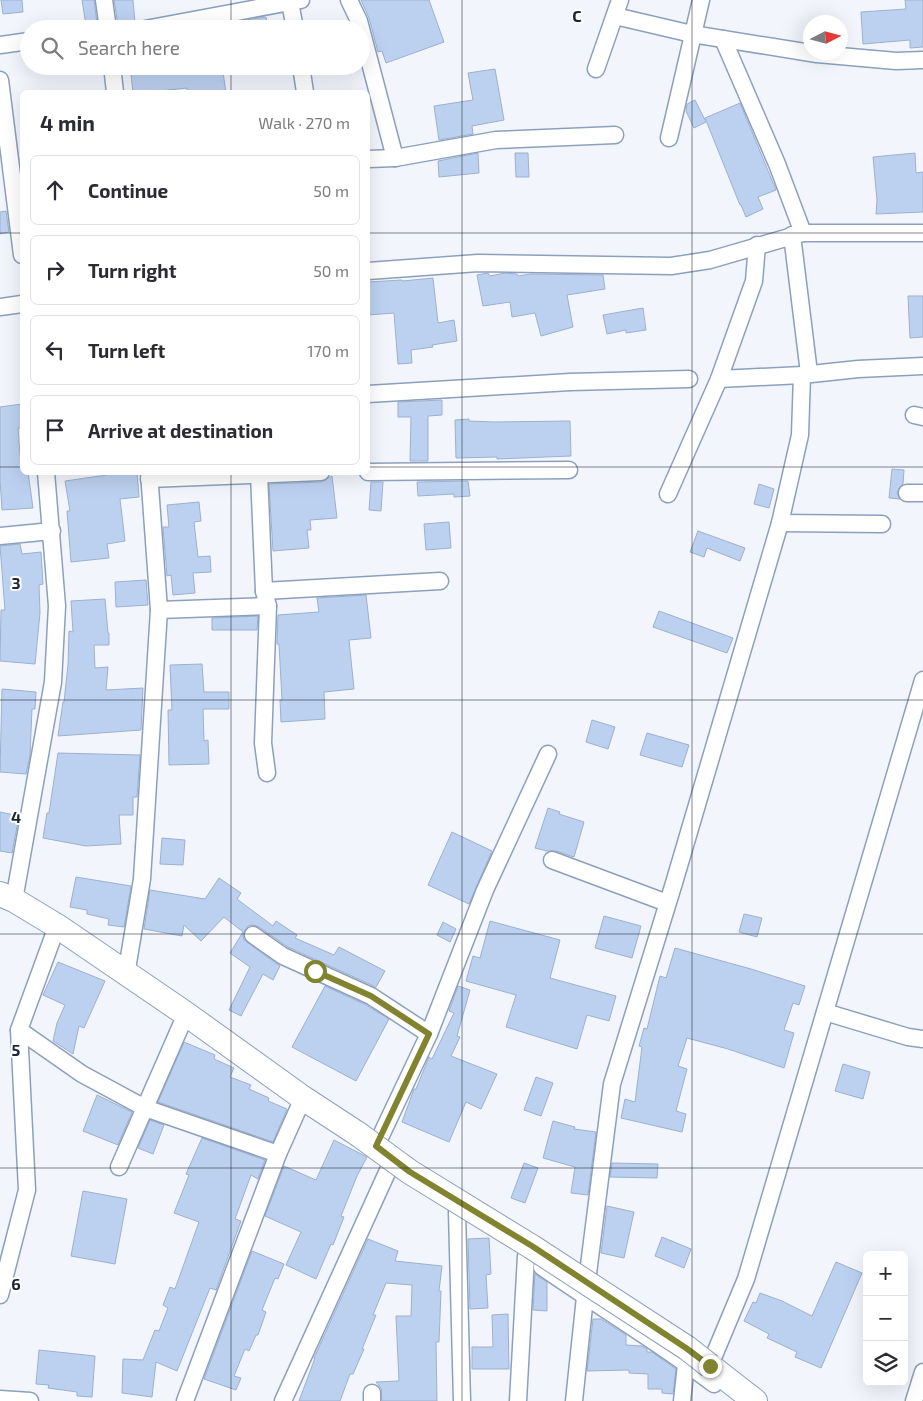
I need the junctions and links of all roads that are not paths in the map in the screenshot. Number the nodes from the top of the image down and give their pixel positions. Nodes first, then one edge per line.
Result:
1 (104, 0) edge
2 (349, 0) edge
3 (620, 0) edge
4 (701, 0) edge
5 (296, 1) edge
6 (615, 16) junction
7 (105, 20) edge
8 (194, 20) edge
9 (295, 20) edge
10 (359, 20) edge
11 (692, 34) junction
12 (723, 39) junction
13 (20, 42) edge
14 (0, 45) edge
15 (923, 60) edge
16 (370, 61) edge
17 (596, 69) dead end
18 (113, 75) edge
19 (302, 75) edge
20 (0, 80) edge
21 (115, 90) edge
22 (305, 90) edge
23 (615, 135) dead end
24 (669, 138) dead end
25 (395, 158) junction
26 (370, 159) edge
27 (923, 233) edge
28 (797, 234) junction
29 (20, 239) edge
30 (757, 245) junction
31 (370, 271) edge
32 (20, 304) edge
33 (0, 307) edge
34 (923, 366) edge
35 (806, 374) junction
36 (688, 379) dead end
37 (719, 379) junction
38 (370, 394) edge
39 (569, 470) dead end
40 (370, 472) edge
41 (46, 475) edge
42 (204, 475) edge
43 (259, 475) edge
44 (149, 476) edge
45 (668, 494) dead end
46 (780, 523) junction
47 (882, 524) dead end
48 (52, 532) junction
49 (0, 536) edge
50 (440, 581) dead end
51 (266, 599) junction
52 (159, 610) junction
53 (923, 680) edge
54 (548, 754) dead end
55 (267, 773) dead end
56 (552, 860) dead end
57 (7, 897) edge
58 (668, 903) junction
59 (57, 926) junction
60 (253, 935) dead end
61 (126, 975) junction
62 (825, 1012) junction
63 (186, 1014) junction
64 (19, 1030) junction
65 (429, 1034) junction
66 (923, 1039) edge
67 (303, 1098) junction
68 (144, 1108) junction
69 (337, 1120) junction
70 (367, 1140) junction
71 (278, 1154) junction
72 (390, 1166) junction
73 (119, 1167) dead end
74 (457, 1212) junction
75 (526, 1256) junction
76 (0, 1294) edge
77 (585, 1297) junction
78 (686, 1365) junction
79 (923, 1372) edge
80 (705, 1377) junction
81 (0, 1399) edge
82 (30, 1401) edge
83 (185, 1401) edge
84 (283, 1401) edge
85 (462, 1401) edge
86 (518, 1401) edge
87 (574, 1401) edge
88 (682, 1401) edge
89 (736, 1401) edge
90 (755, 1401) edge
91 (914, 1401) edge

1 - 7 street
2 - 10 street
3 - 6 street
4 - 11 street
5 - 8 street
5 - 9 street
6 - 11 street
6 - 17 street
11 - 12 street
11 - 24 street
12 - 15 street
12 - 28 street
13 - 14 street
16 - 25 street
18 - 21 street
19 - 22 street
20 - 29 street
23 - 25 street
25 - 26 street
27 - 28 street
28 - 30 street
28 - 35 street
30 - 31 street
30 - 37 street
32 - 33 street
34 - 35 street
35 - 37 street
35 - 46 street
36 - 38 street
37 - 45 street
39 - 40 street
41 - 48 street
42 - 44 street
43 - 51 street
44 - 52 street
46 - 47 street
46 - 58 street
48 - 49 street
48 - 57 street
50 - 51 street
51 - 52 street
51 - 55 street
52 - 61 street
53 - 62 street
54 - 65 street
56 - 58 street
57 - 59 street
58 - 77 street
59 - 61 street
59 - 64 street
60 - 65 street
61 - 63 street
62 - 66 street
62 - 80 street
63 - 67 street
63 - 68 street
64 - 68 street
64 - 76 street
65 - 70 street
67 - 69 street
67 - 71 street
68 - 71 street
68 - 73 street
69 - 70 street
69 - 72 street
70 - 90 street, bridge
71 - 83 street
72 - 74 street
72 - 84 street
74 - 75 street
74 - 85 street
75 - 77 street
75 - 86 street
77 - 78 street
77 - 87 street
78 - 80 street
78 - 88 street
79 - 91 street
80 - 89 street
81 - 82 street

